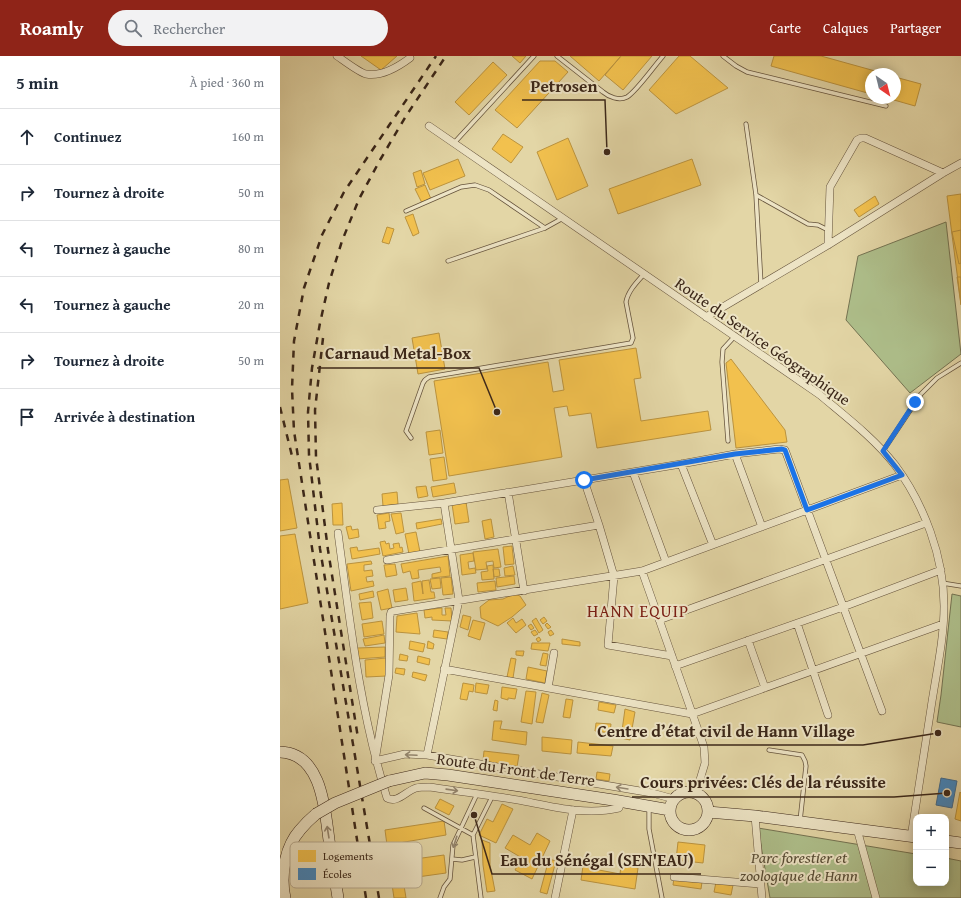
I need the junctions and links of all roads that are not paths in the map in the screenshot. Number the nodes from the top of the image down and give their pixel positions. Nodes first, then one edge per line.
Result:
1 (337, 56) edge
2 (534, 56) edge
3 (557, 56) edge
4 (663, 56) edge
5 (723, 56) edge
6 (410, 58) dead end
7 (886, 106) dead end
8 (746, 124) dead end
9 (429, 126) dead end
10 (454, 143) junction
11 (961, 163) edge
12 (943, 173) junction
13 (756, 195) junction
14 (406, 211) dead end
15 (563, 218) junction
16 (545, 228) junction
17 (828, 230) junction
18 (828, 245) junction
19 (448, 261) dead end
20 (644, 274) junction
21 (761, 284) junction
22 (706, 317) junction
23 (735, 336) junction
24 (961, 363) edge
25 (411, 438) dead end
26 (728, 441) dead end
27 (883, 451) junction
28 (735, 454) junction
29 (681, 464) junction
30 (633, 472) junction
31 (902, 475) junction
32 (584, 480) junction
33 (508, 492) junction
34 (444, 503) junction
35 (377, 510) dead end
36 (807, 510) junction
37 (926, 523) junction
38 (599, 525) junction
39 (762, 527) junction
40 (338, 533) dead end
41 (516, 539) junction
42 (713, 545) junction
43 (452, 550) junction
44 (387, 560) dead end
45 (826, 560) junction
46 (666, 562) junction
47 (941, 570) junction
48 (642, 571) junction
49 (614, 576) junction
50 (942, 583) junction
51 (961, 586) edge
52 (524, 591) junction
53 (459, 600) junction
54 (843, 607) junction
55 (659, 620) junction
56 (796, 623) junction
57 (943, 624) junction
58 (748, 640) junction
59 (554, 653) dead end
60 (861, 653) junction
61 (672, 656) junction
62 (675, 666) junction
63 (444, 669) junction
64 (813, 670) junction
65 (548, 688) junction
66 (765, 688) junction
67 (882, 711) dead end
68 (692, 714) junction
69 (828, 715) dead end
70 (769, 750) dead end
71 (280, 752) edge
72 (427, 756) junction
73 (375, 761) junction
74 (652, 793) junction
75 (696, 793) junction
76 (477, 794) junction
77 (492, 796) junction
78 (674, 799) junction
79 (621, 801) junction
80 (649, 806) junction
81 (424, 808) dead end
82 (573, 810) junction
83 (670, 810) junction
84 (708, 812) junction
85 (916, 814) edge
86 (755, 816) junction
87 (800, 822) junction
88 (461, 828) junction
89 (857, 829) junction
90 (473, 835) junction
91 (913, 837) edge
92 (949, 841) edge
93 (292, 842) edge
94 (330, 842) edge
95 (961, 843) edge
96 (290, 844) edge
97 (475, 857) junction
98 (452, 859) junction
99 (674, 877) dead end
100 (760, 884) junction
101 (336, 888) edge
102 (285, 898) edge
103 (338, 898) edge
104 (440, 898) edge
105 (481, 898) edge
106 (555, 898) edge
107 (662, 898) edge
108 (762, 898) edge
109 (876, 898) edge

1 - 6 street
2 - 10 lane
3 - 4 lane
5 - 7 lane
8 - 13 lane
9 - 10 street, Route du Service Géographique
10 - 15 street, Route du Service Géographique
11 - 12 street
12 - 17 street
12 - 18 street
13 - 17 lane
13 - 21 lane
14 - 16 lane
15 - 16 lane
15 - 20 street, Route du Service Géographique
16 - 19 lane
17 - 18 street
18 - 21 street
20 - 22 street, Route du Service Géographique
20 - 25 lane
21 - 22 street
22 - 23 street, Route du Service Géographique
23 - 26 lane
23 - 27 street, Route du Service Géographique
24 - 27 lane
27 - 31 street, Route du Service Géographique
28 - 29 street
28 - 36 street
28 - 39 street
29 - 30 street
29 - 42 street
30 - 32 street
30 - 46 street
31 - 36 street
31 - 37 street, Route du Service Géographique
32 - 33 street
32 - 38 street
33 - 34 street
33 - 41 street
34 - 35 street
34 - 43 street
36 - 39 street
36 - 45 street
37 - 45 street
37 - 47 street, Route du Service Géographique
38 - 41 street
38 - 49 street
39 - 42 street
40 - 73 street
41 - 43 street
41 - 52 street
42 - 46 street
43 - 44 street
43 - 53 street
45 - 54 street
45 - 55 street
46 - 48 street
47 - 50 street, Route du Service Géographique
47 - 54 street
48 - 49 street
48 - 55 street
49 - 52 street
49 - 61 street
50 - 51 lane
50 - 57 street, Route du Service Géographique
52 - 53 street
53 - 63 street
53 - 73 street
54 - 56 street
54 - 60 street
55 - 61 street
56 - 58 street
56 - 64 street
57 - 60 street
57 - 85 street, Route du Service Géographique
58 - 62 street
58 - 66 street
59 - 65 street
60 - 64 street
60 - 67 street
61 - 62 street
62 - 68 street
63 - 65 street
63 - 72 street
64 - 66 street
64 - 69 street
65 - 68 street
66 - 68 street
68 - 75 street
70 - 87 lane
94 -> 71 main road
72 -> 73 street
74 -> 72 street
73 -> 76 street
74 - 78 street
74 - 80 street
75 - 78 main road
75 - 84 main road
76 - 77 street
76 - 88 lane
77 - 82 street
77 - 90 lane
78 - 83 main road
79 - 80 main road, Route du Front de Terre
79 - 82 street
79 - 93 main road, Route du Front de Terre, bridge
80 - 83 main road, Route du Front de Terre
80 - 107 lane
81 - 88 lane
82 - 106 street
83 - 84 main road
84 - 86 main road
86 - 87 main road
86 - 100 street
87 - 89 main road
88 - 90 lane
88 -> 98 lane
89 - 91 main road
89 - 109 street
90 - 97 lane
92 - 95 main road
96 - 102 main road, Route du Front de Terre, bridge
97 - 98 lane
97 - 105 lane
98 - 104 lane
99 - 100 street
100 - 108 street
103 -> 101 main road

